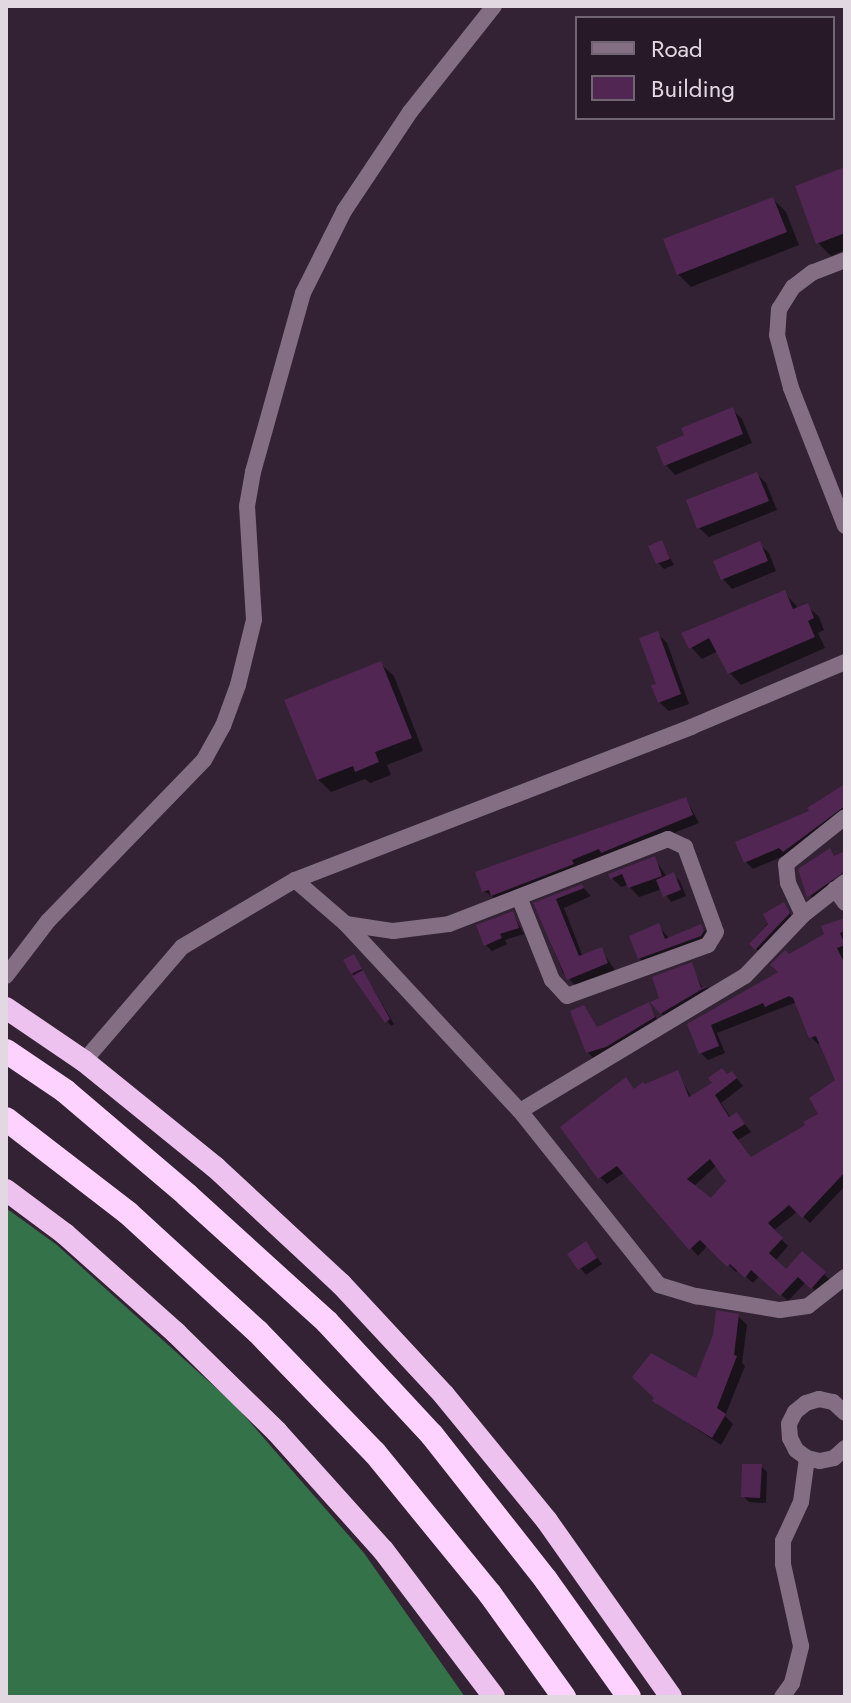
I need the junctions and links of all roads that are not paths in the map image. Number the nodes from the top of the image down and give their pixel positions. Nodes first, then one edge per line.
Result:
1 (494, 6) edge
2 (845, 260) edge
3 (845, 526) edge
4 (845, 662) edge
5 (845, 817) edge
6 (295, 880) junction
7 (842, 891) edge
8 (519, 897) junction
9 (803, 915) junction
10 (346, 924) junction
11 (6, 976) edge
12 (6, 1008) edge
13 (6, 1051) edge
14 (84, 1061) junction
15 (520, 1111) junction
16 (6, 1119) edge
17 (6, 1190) edge
18 (845, 1277) edge
19 (841, 1403) edge
20 (845, 1448) edge
21 (807, 1458) junction
22 (494, 1697) edge
23 (564, 1697) edge
24 (629, 1697) edge
25 (671, 1697) edge
26 (782, 1697) edge

1 - 11 street
2 - 3 street
4 - 6 street
5 - 9 street
6 - 10 street
6 - 14 street
7 - 9 street
8 - 8 street
8 - 10 street
9 - 15 street
10 - 15 street
12 - 14 highway
13 - 24 highway
14 - 25 highway
15 - 18 street
16 - 23 highway
17 - 22 highway
19 - 21 street
20 - 21 street
21 - 26 street

